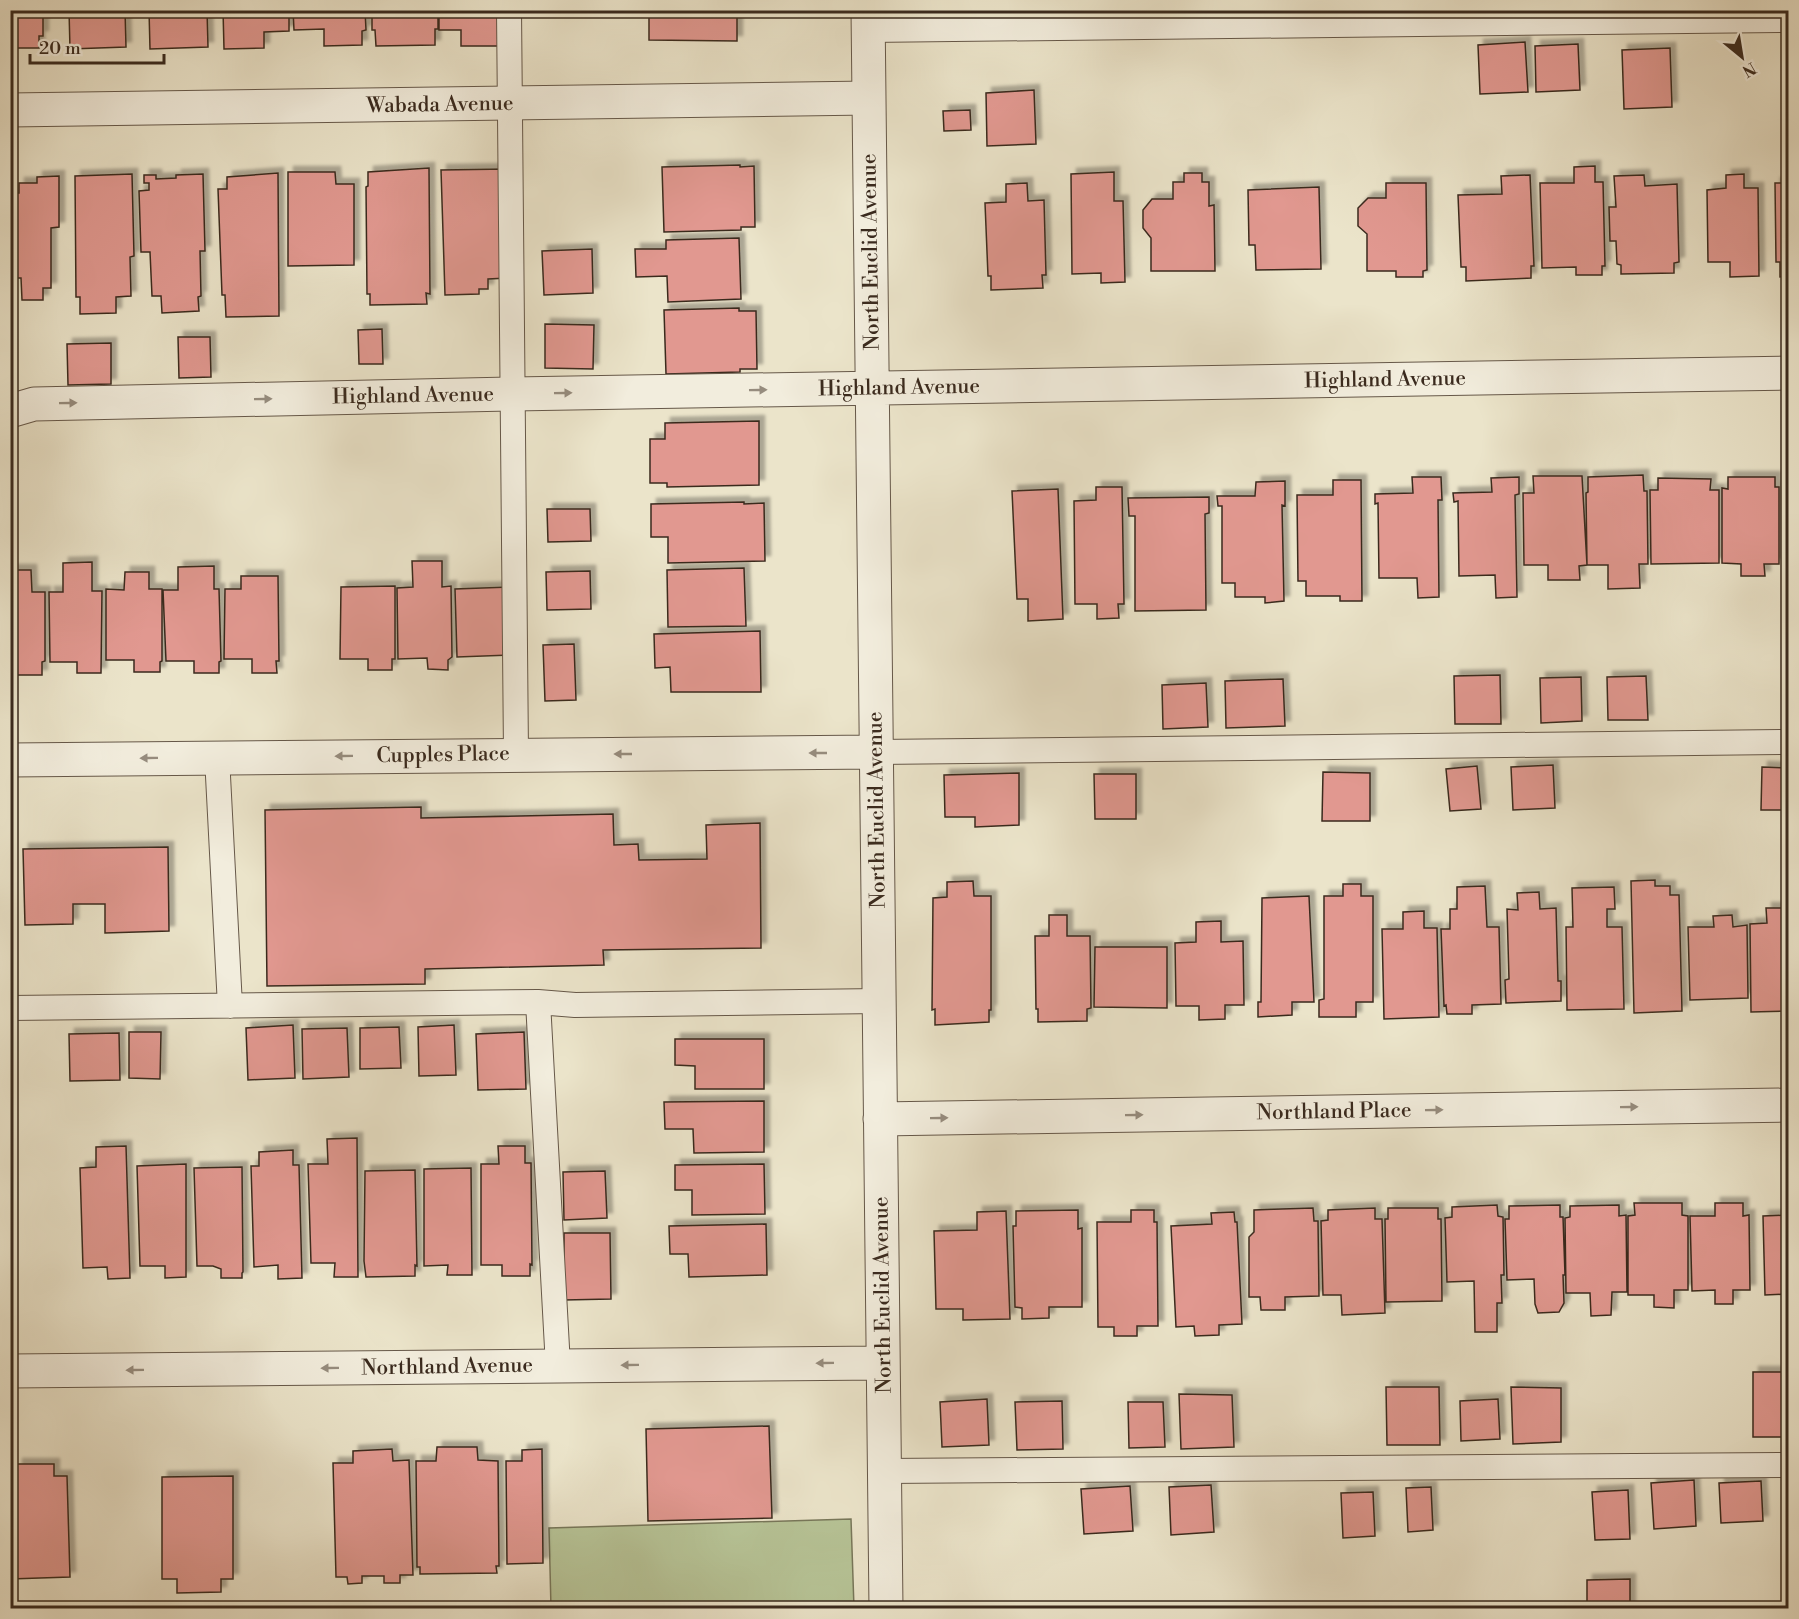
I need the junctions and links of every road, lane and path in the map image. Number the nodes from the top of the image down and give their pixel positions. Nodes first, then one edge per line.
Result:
1 (509, 10) edge
2 (868, 20) edge
3 (1788, 20) edge
4 (869, 98) junction
5 (508, 104) junction
6 (10, 110) edge
7 (1788, 373) edge
8 (872, 388) junction
9 (513, 394) junction
10 (10, 411) edge
11 (1788, 742) edge
12 (876, 752) junction
13 (516, 754) junction
14 (217, 757) junction
15 (10, 760) edge
16 (879, 1001) junction
17 (538, 1002) junction
18 (230, 1006) junction
19 (10, 1008) edge
20 (1788, 1105) edge
21 (880, 1119) junction
22 (883, 1363) junction
23 (558, 1366) junction
24 (10, 1371) edge
25 (1788, 1465) edge
26 (885, 1471) junction
27 (886, 1608) edge

1 - 5 lane
2 - 3 lane
2 - 4 street, North Euclid Avenue
4 - 5 street, Wabada Avenue
4 - 8 street, North Euclid Avenue
5 - 6 street, Wabada Avenue
5 - 9 lane
7 - 8 street, Highland Avenue
9 -> 8 street, Highland Avenue
8 - 12 street, North Euclid Avenue
10 -> 9 street, Highland Avenue
9 - 13 lane
11 - 12 lane
12 -> 13 street, Cupples Place
12 - 16 street, North Euclid Avenue
13 -> 14 street, Cupples Place
14 -> 15 street, Cupples Place
14 - 18 lane
16 - 17 lane
16 - 21 street, North Euclid Avenue
17 - 18 lane
17 - 23 lane
18 - 19 lane
21 -> 20 street, Northland Place
21 - 22 street, North Euclid Avenue
22 -> 23 street, Northland Avenue
22 - 26 street, North Euclid Avenue
23 -> 24 street, Northland Avenue
25 - 26 lane
26 - 27 street, North Euclid Avenue

